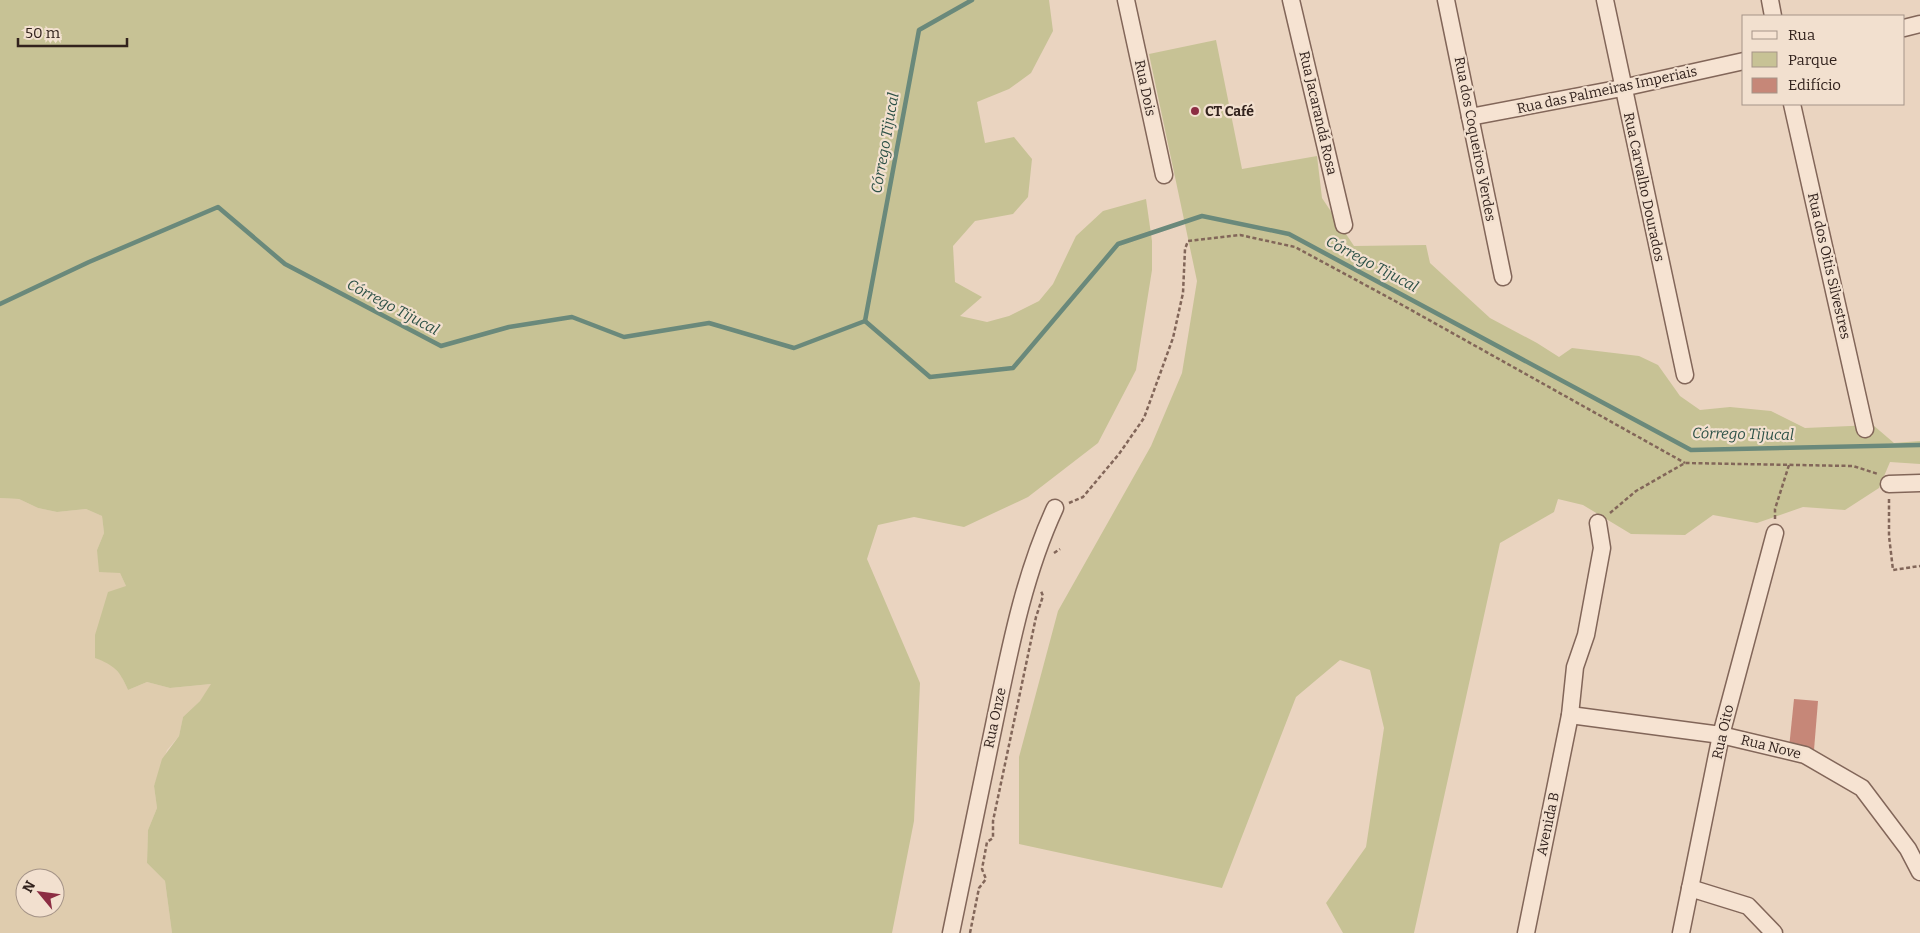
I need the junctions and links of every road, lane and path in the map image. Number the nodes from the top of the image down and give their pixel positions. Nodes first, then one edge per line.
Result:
1 (1126, 0) edge
2 (1290, 0) edge
3 (1446, 0) edge
4 (1605, 0) edge
5 (1770, 0) edge
6 (1773, 15) edge
7 (1920, 24) edge
8 (1905, 28) edge
9 (1742, 61) edge
10 (1622, 88) junction
11 (1792, 105) edge
12 (1470, 117) junction
13 (1164, 176) dead end
14 (1344, 225) dead end
15 (1503, 277) dead end
16 (1685, 375) dead end
17 (1865, 429) dead end
18 (1685, 463) junction
19 (1789, 465) junction
20 (1920, 483) edge
21 (1889, 484) junction
22 (1055, 508) joint
23 (1598, 524) joint
24 (1775, 533) joint
25 (1060, 549) dead end
26 (1051, 561) dead end
27 (1920, 566) edge
28 (1044, 583) dead end
29 (1570, 714) junction
30 (1721, 735) junction
31 (1920, 872) edge
32 (1690, 888) junction
33 (951, 933) edge
34 (970, 933) edge
35 (1526, 933) edge
36 (1681, 933) edge
37 (1774, 933) edge

1 - 13 street, Rua Dois
2 - 14 street, Rua Jacarandá Rosa
3 - 12 street, Rua dos Coqueiros Verdes
4 - 10 street, Rua Carvalho Dourados
5 - 6 street
7 - 8 street
9 - 10 street, Rua das Palmeiras Imperiais
10 - 12 street, Rua das Palmeiras Imperiais
10 - 16 street, Rua Carvalho Dourados
11 - 17 street, Rua dos Oitis Silvestres
12 - 15 street, Rua dos Coqueiros Verdes
18 - 19 path
18 - 22 path
18 - 23 path
19 - 21 path
19 - 24 path
20 - 21 street
21 - 27 path
22 - 33 street, Rua Onze
23 - 29 street, Avenida B
24 - 30 street, Rua Oito
25 - 26 path
28 - 34 path
29 - 30 street, Rua Nove
29 - 35 street, Avenida B
30 - 31 street, Rua Nove
30 - 32 street, Rua Oito
32 - 36 street, Rua Oito
32 - 37 street

